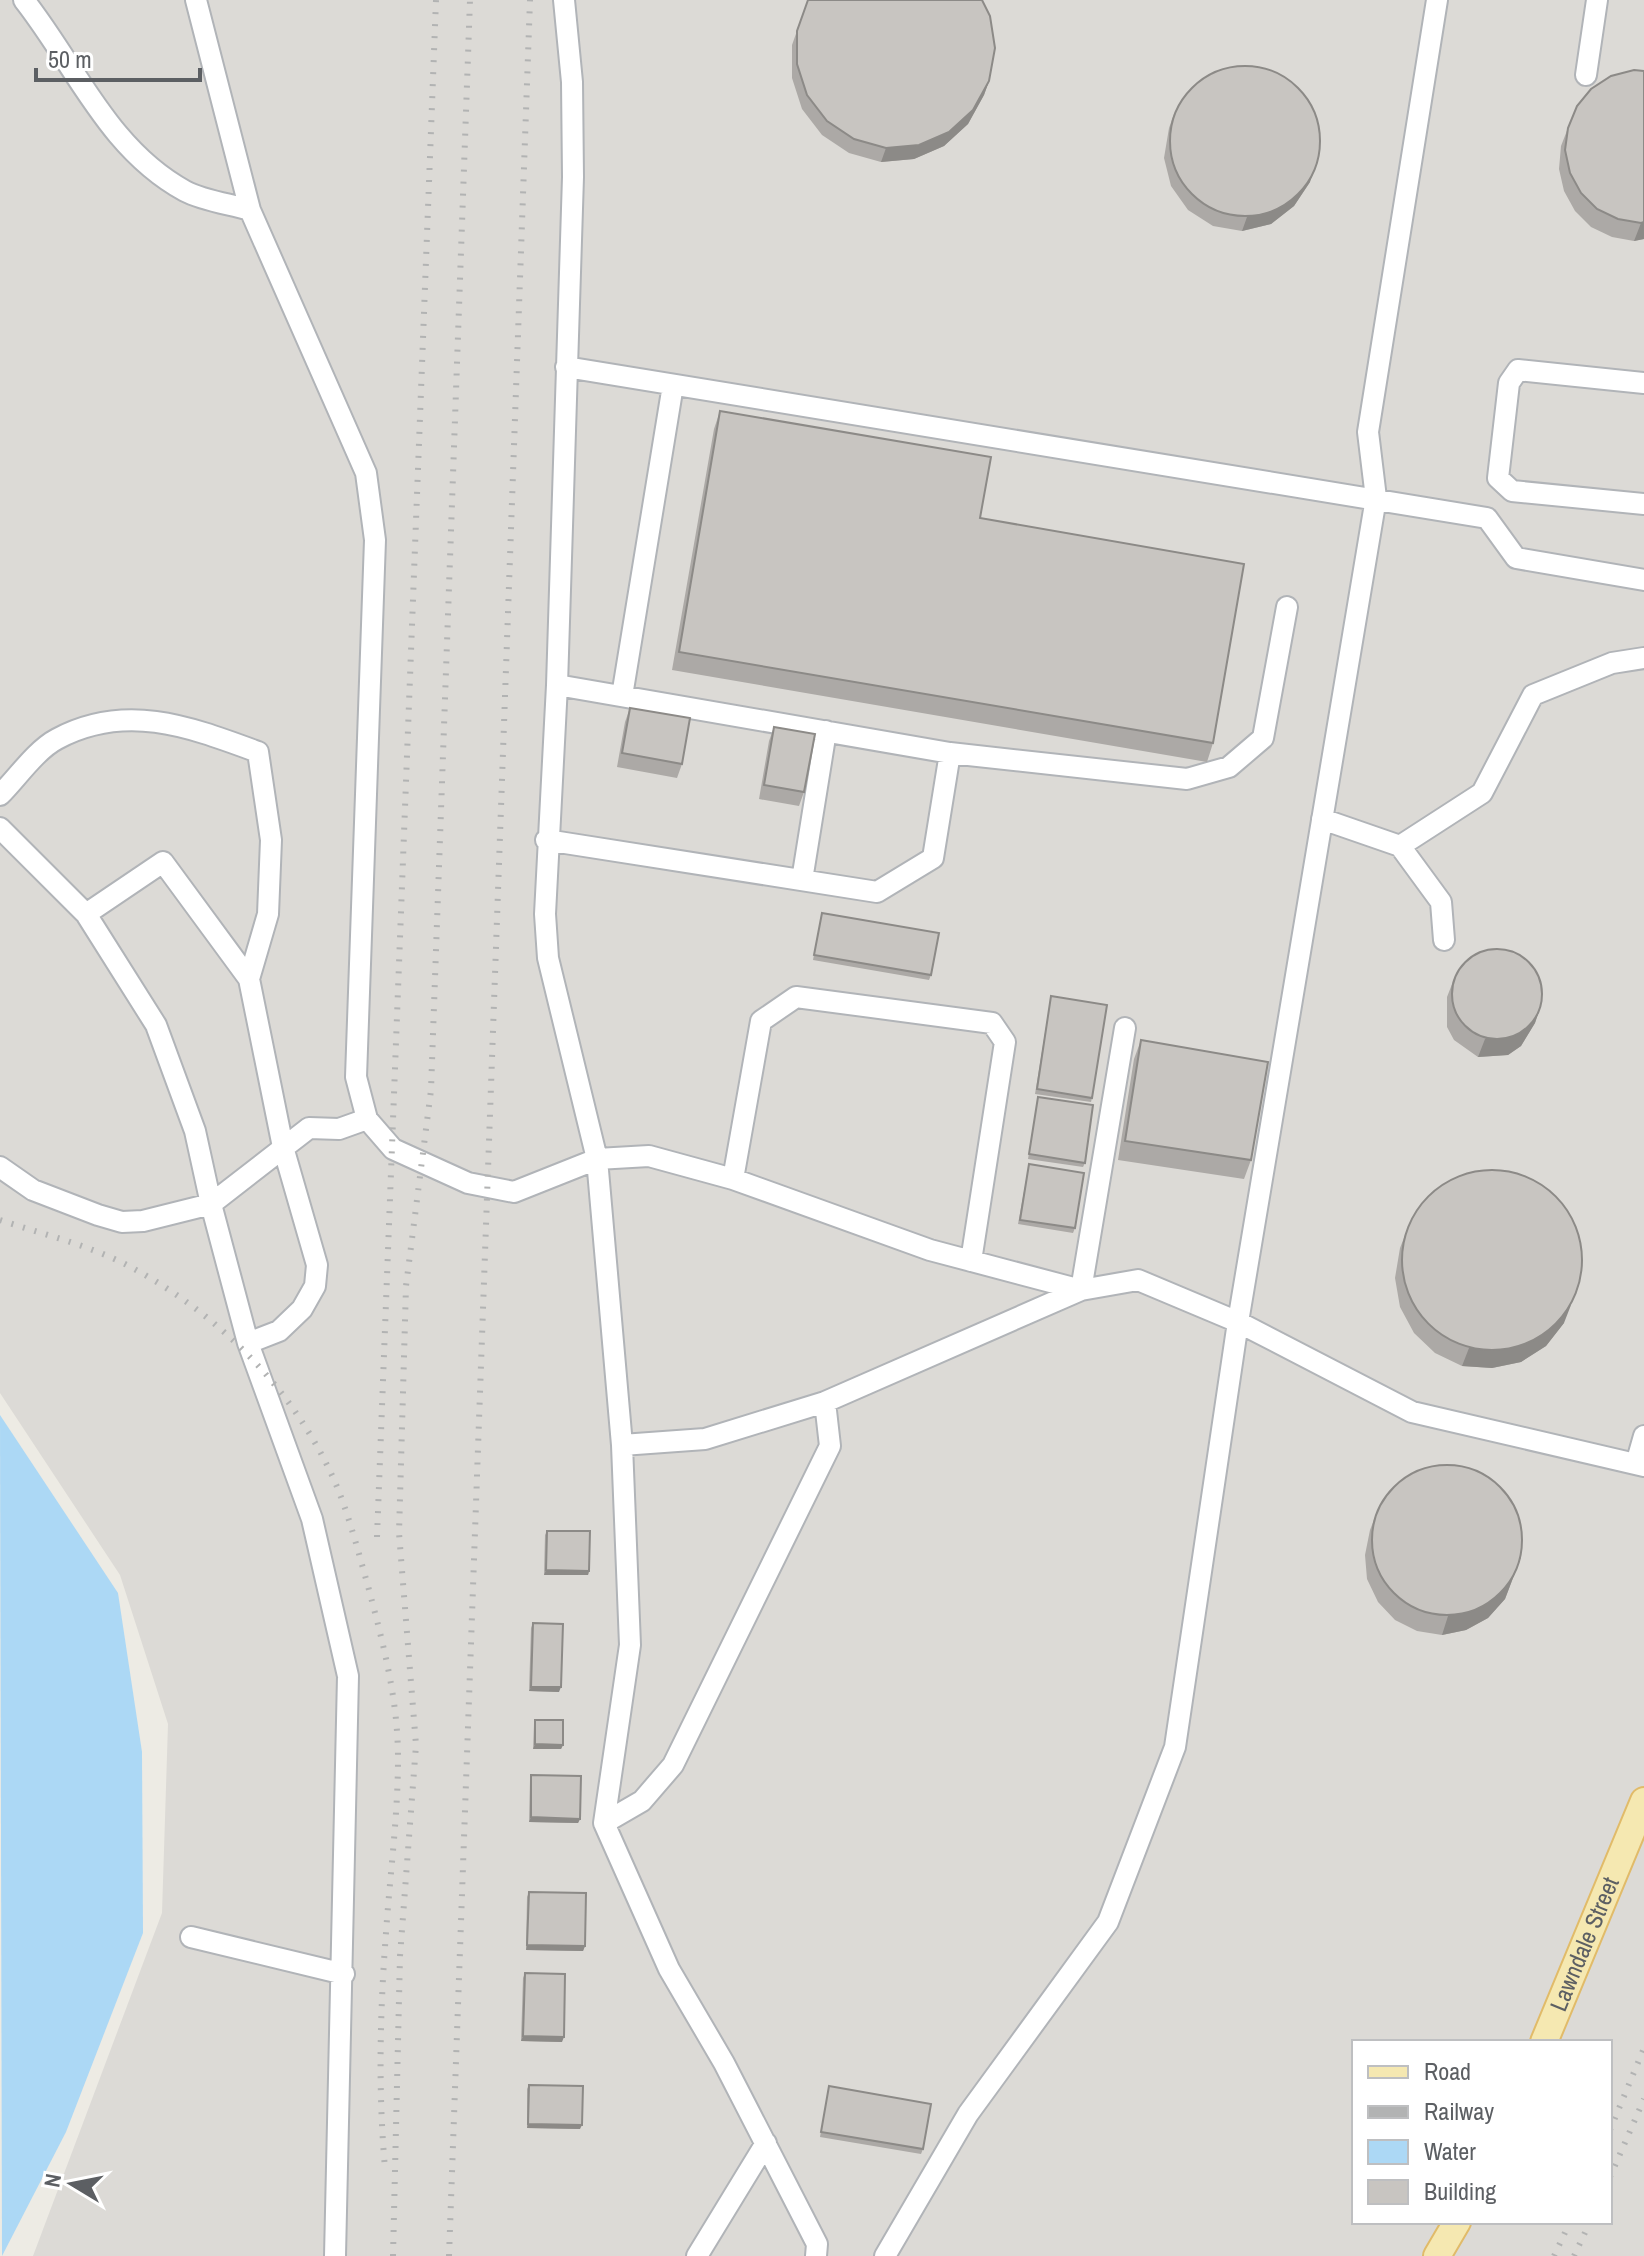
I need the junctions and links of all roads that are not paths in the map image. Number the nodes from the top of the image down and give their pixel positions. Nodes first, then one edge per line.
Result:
1 (24, 0) edge
2 (196, 0) edge
3 (564, 0) edge
4 (1437, 0) edge
5 (1597, 0) edge
6 (1586, 75) dead end
7 (250, 210) junction
8 (566, 367) junction
9 (1644, 383) edge
10 (673, 385) junction
11 (1376, 498) junction
12 (1644, 504) edge
13 (1644, 580) edge
14 (1287, 607) dead end
15 (1644, 658) edge
16 (557, 685) junction
17 (622, 696) junction
18 (826, 731) junction
19 (950, 753) junction
20 (0, 795) edge
21 (1322, 819) junction
22 (0, 828) edge
23 (546, 840) junction
24 (1400, 846) junction
25 (802, 880) junction
26 (86, 914) junction
27 (1444, 940) dead end
28 (249, 979) junction
29 (1125, 1028) dead end
30 (367, 1119) junction
31 (283, 1147) junction
32 (597, 1159) junction
33 (0, 1167) edge
34 (733, 1179) junction
35 (211, 1204) junction
36 (971, 1261) junction
37 (1081, 1290) junction
38 (1238, 1322) junction
39 (248, 1343) junction
40 (825, 1402) junction
41 (1644, 1436) edge
42 (622, 1445) junction
43 (1640, 1465) edge
44 (1644, 1801) edge
45 (604, 1823) junction
46 (191, 1937) dead end
47 (344, 1974) junction
48 (1545, 2040) edge
49 (766, 2143) junction
50 (1456, 2224) edge
51 (335, 2256) edge
52 (697, 2256) edge
53 (816, 2256) edge
54 (885, 2256) edge
55 (1437, 2256) edge

1 - 7 lane
2 - 7 lane
3 - 8 lane
4 - 11 lane
5 - 6 lane
7 - 30 lane
8 - 10 lane
8 - 16 lane
9 - 12 lane
10 - 11 lane
10 - 17 lane
11 - 13 lane
11 - 21 lane
14 - 19 lane
15 - 24 lane
16 - 17 lane
16 - 23 lane
17 - 18 lane
18 - 19 lane
18 - 25 lane
19 - 25 lane
20 - 28 lane
21 - 24 lane
21 - 38 lane
22 - 26 lane
23 - 25 lane
23 - 32 lane
24 - 27 lane
26 - 28 lane
26 - 35 lane
28 - 31 lane
29 - 37 lane
30 - 31 lane
30 - 32 lane
31 - 35 lane
31 - 39 lane
32 - 34 lane
32 - 42 lane
33 - 35 lane
34 - 36 lane
34 - 36 lane
35 - 39 lane
36 - 37 lane
37 - 38 lane
37 - 40 lane
38 - 43 lane
38 - 54 lane
39 - 47 lane
40 - 42 lane
40 - 45 lane
41 - 43 lane
42 - 45 lane
44 - 48 main road, Lawndale Street
45 - 49 lane
46 - 47 lane
47 - 51 lane
49 - 52 lane
49 - 53 lane
50 - 55 main road

